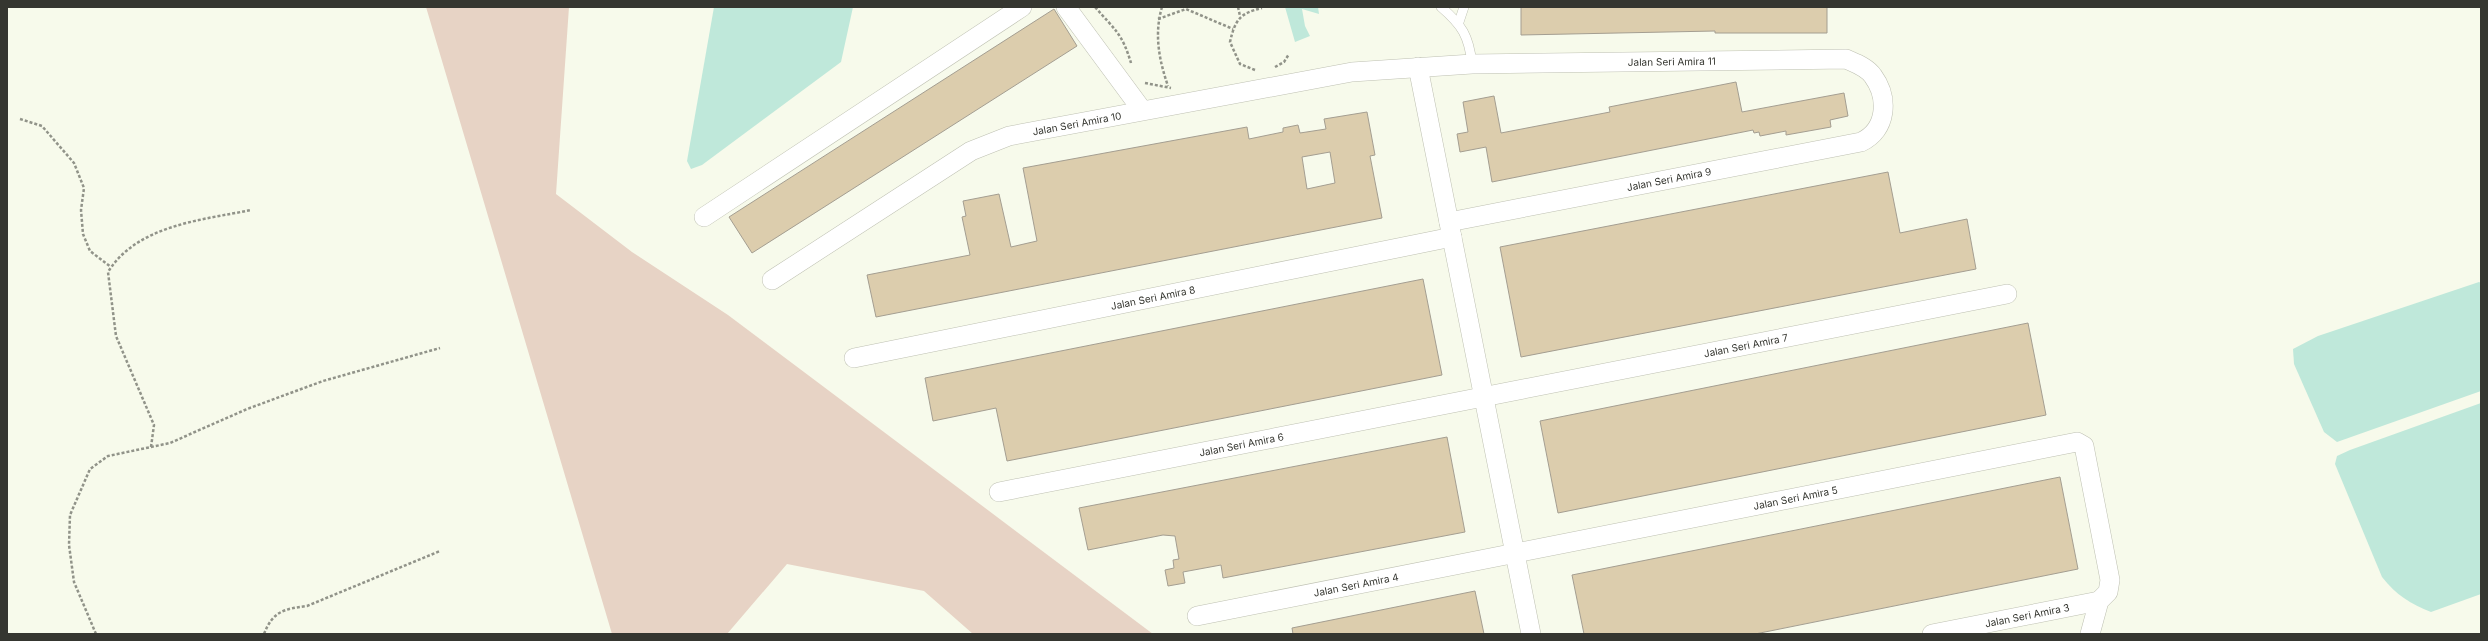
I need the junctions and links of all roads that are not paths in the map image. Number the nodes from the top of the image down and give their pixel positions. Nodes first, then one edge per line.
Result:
1 (1022, 7) edge
2 (1066, 7) edge
3 (1441, 7) edge
4 (1464, 7) edge
5 (1459, 22) junction
6 (1472, 64) junction
7 (1418, 67) junction
8 (1142, 110) junction
9 (1882, 122) joint
10 (704, 217) dead end
11 (1450, 229) junction
12 (772, 280) dead end
13 (2008, 294) dead end
14 (854, 358) dead end
15 (1484, 396) junction
16 (999, 492) dead end
17 (1514, 551) junction
18 (2099, 601) junction
19 (1197, 616) dead end
20 (1531, 634) edge
21 (1932, 634) edge
22 (2090, 634) edge

1 - 10 street
2 - 8 street
3 - 5 lane
4 - 5 lane
5 - 6 lane
6 - 7 street, Jalan Seri Amira 11
6 - 9 street, Jalan Seri Amira 11
7 - 8 street, Jalan Seri Amira 10
7 - 11 street
8 - 12 street, Jalan Seri Amira 10
9 - 11 street, Jalan Seri Amira 9
11 - 14 street, Jalan Seri Amira 8
11 - 15 street
13 - 15 street, Jalan Seri Amira 7
15 - 16 street, Jalan Seri Amira 6
15 - 17 street
17 - 18 street, Jalan Seri Amira 5
17 - 19 street, Jalan Seri Amira 4
17 - 20 street
18 - 21 street, Jalan Seri Amira 3
18 - 22 street

